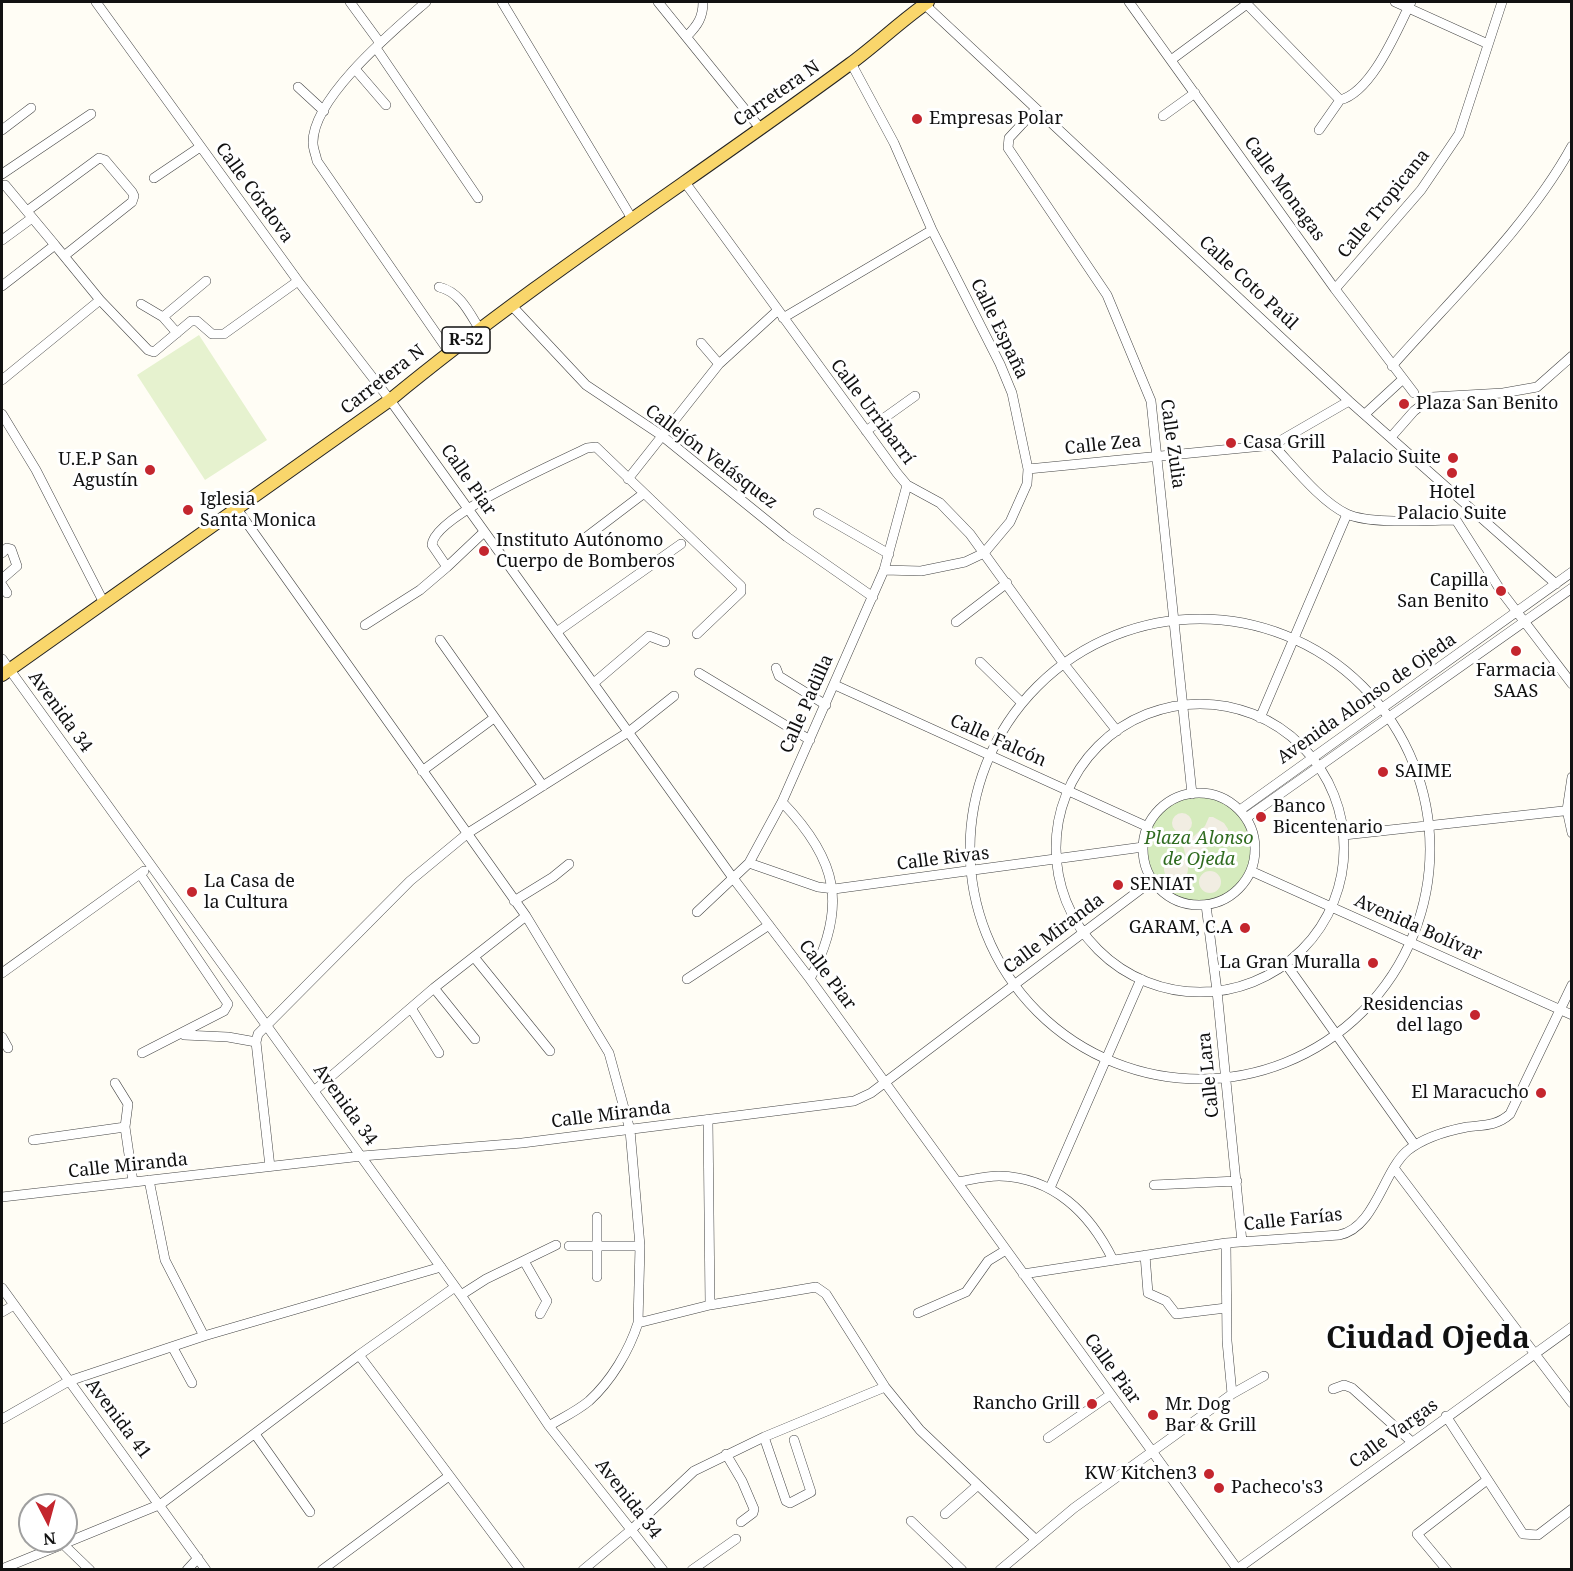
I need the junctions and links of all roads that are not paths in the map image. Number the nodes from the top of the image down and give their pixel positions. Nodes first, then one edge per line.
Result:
1 (96, 2) edge
2 (350, 2) edge
3 (426, 2) edge
4 (502, 2) edge
5 (658, 2) edge
6 (703, 2) edge
7 (925, 2) edge
8 (1129, 2) edge
9 (1395, 2) edge
10 (1502, 2) edge
11 (1246, 3) edge
12 (1409, 4) edge
13 (687, 36) junction
14 (1488, 44) junction
15 (378, 46) junction
16 (1171, 60) junction
17 (851, 63) junction
18 (355, 69) junction
19 (298, 87) dead end
20 (1195, 93) junction
21 (1340, 100) junction
22 (386, 105) dead end
23 (31, 108) dead end
24 (1036, 109) junction
25 (324, 111) junction
26 (91, 114) dead end
27 (1163, 116) dead end
28 (760, 128) junction
29 (2, 130) edge
30 (1319, 130) dead end
31 (1572, 146) edge
32 (200, 147) junction
33 (2, 174) edge
34 (154, 178) dead end
35 (684, 181) junction
36 (3, 184) edge
37 (478, 198) dead end
38 (29, 214) junction
39 (632, 218) junction
40 (932, 230) junction
41 (2, 240) edge
42 (55, 244) junction
43 (64, 256) junction
44 (298, 280) junction
45 (206, 281) dead end
46 (2, 286) edge
47 (439, 287) dead end
48 (1335, 289) junction
49 (100, 300) junction
50 (141, 304) dead end
51 (513, 307) junction
52 (780, 314) junction
53 (163, 317) junction
54 (480, 330) junction
55 (177, 333) junction
56 (701, 344) dead end
57 (449, 352) junction
58 (1572, 356) edge
59 (719, 364) junction
60 (1392, 366) junction
61 (1403, 379) junction
62 (2, 380) edge
63 (1414, 393) junction
64 (915, 396) dead end
65 (1432, 397) junction
66 (390, 400) junction
67 (1349, 401) junction
68 (1414, 411) junction
69 (2, 414) edge
70 (1365, 414) junction
71 (866, 431) junction
72 (661, 435) junction
73 (1392, 436) junction
74 (1273, 445) junction
75 (1158, 455) junction
76 (1028, 470) junction
77 (628, 479) junction
78 (907, 485) junction
79 (643, 494) junction
80 (1464, 501) junction
81 (468, 507) junction
82 (237, 509) junction
83 (818, 513) dead end
84 (1347, 514) junction
85 (1456, 520) junction
86 (484, 532) junction
87 (585, 538) dead end
88 (681, 544) dead end
89 (2, 553) edge
90 (984, 553) junction
91 (889, 554) junction
92 (447, 567) junction
93 (884, 570) junction
94 (1572, 572) edge
95 (2, 579) edge
96 (1007, 583) junction
97 (1556, 584) junction
98 (1569, 593) edge
99 (873, 597) junction
100 (104, 603) junction
101 (1516, 612) junction
102 (1174, 621) junction
103 (956, 622) dead end
104 (1524, 622) junction
105 (365, 625) dead end
106 (558, 631) junction
107 (697, 634) dead end
108 (1294, 639) junction
109 (440, 640) dead end
110 (665, 642) dead end
111 (980, 662) dead end
112 (1064, 664) junction
113 (4, 668) edge
114 (776, 668) dead end
115 (699, 674) dead end
116 (595, 682) junction
117 (1572, 684) edge
118 (835, 685) junction
119 (674, 696) dead end
120 (1022, 703) junction
121 (826, 705) junction
122 (1184, 705) junction
123 (1383, 708) junction
124 (1390, 717) junction
125 (494, 718) junction
126 (1260, 718) junction
127 (630, 731) junction
128 (1117, 731) junction
129 (810, 740) junction
130 (990, 755) junction
131 (1312, 757) junction
132 (1320, 767) junction
133 (422, 771) junction
134 (1572, 777) edge
135 (543, 786) junction
136 (1068, 790) junction
137 (1192, 794) junction
138 (782, 802) junction
139 (1240, 810) junction
140 (1569, 810) edge
141 (1246, 818) junction
142 (1430, 826) junction
143 (1148, 827) junction
144 (468, 833) junction
145 (1572, 833) edge
146 (1344, 835) junction
147 (1143, 847) junction
148 (1056, 860) junction
149 (749, 863) junction
150 (569, 864) dead end
151 (151, 866) junction
152 (1251, 871) junction
153 (971, 873) junction
154 (140, 874) junction
155 (733, 878) junction
156 (1153, 880) junction
157 (834, 889) junction
158 (514, 901) junction
159 (1206, 904) junction
160 (1331, 908) junction
161 (697, 912) dead end
162 (526, 916) junction
163 (769, 925) junction
164 (1084, 933) junction
165 (1411, 943) junction
166 (474, 957) junction
167 (1286, 964) junction
168 (2, 973) edge
169 (687, 979) dead end
170 (810, 979) junction
171 (1141, 979) junction
172 (1014, 985) junction
173 (1572, 985) edge
174 (434, 988) junction
175 (1217, 991) junction
176 (411, 1008) junction
177 (1560, 1010) junction
178 (1572, 1015) edge
179 (266, 1025) junction
180 (1336, 1034) junction
181 (182, 1035) junction
182 (2, 1037) edge
183 (475, 1039) dead end
184 (256, 1042) junction
185 (8, 1048) dead end
186 (550, 1051) dead end
187 (142, 1053) dead end
188 (439, 1053) dead end
189 (1106, 1058) junction
190 (1226, 1078) junction
191 (116, 1083) dead end
192 (885, 1083) junction
193 (314, 1091) junction
194 (708, 1119) junction
195 (125, 1127) junction
196 (630, 1130) junction
197 (33, 1140) dead end
198 (1415, 1144) junction
199 (362, 1156) junction
200 (270, 1167) junction
201 (1394, 1168) junction
202 (149, 1180) junction
203 (1237, 1181) junction
204 (133, 1182) junction
205 (957, 1182) junction
206 (1154, 1185) dead end
207 (1050, 1188) junction
208 (2, 1197) edge
209 (597, 1217) dead end
210 (1242, 1242) junction
211 (1226, 1243) junction
212 (597, 1244) junction
213 (556, 1245) dead end
214 (569, 1246) dead end
215 (640, 1246) junction
216 (1006, 1250) junction
217 (1145, 1255) junction
218 (1113, 1260) junction
219 (524, 1261) junction
220 (441, 1267) junction
221 (1023, 1274) junction
222 (597, 1277) dead end
223 (2, 1288) edge
224 (458, 1291) junction
225 (14, 1305) junction
226 (710, 1305) junction
227 (1226, 1308) junction
228 (2, 1312) edge
229 (918, 1313) dead end
230 (540, 1314) dead end
231 (638, 1323) junction
232 (1572, 1327) edge
233 (204, 1336) junction
234 (173, 1348) junction
235 (1535, 1353) junction
236 (359, 1355) junction
237 (1263, 1376) dead end
238 (69, 1381) junction
239 (192, 1383) dead end
240 (885, 1387) junction
241 (1333, 1389) dead end
242 (1232, 1394) junction
243 (1110, 1395) junction
244 (1572, 1403) edge
245 (1446, 1416) junction
246 (2, 1419) edge
247 (549, 1426) junction
248 (255, 1434) junction
249 (764, 1437) junction
250 (1048, 1438) dead end
251 (794, 1440) dead end
252 (1412, 1442) junction
253 (1152, 1451) junction
254 (726, 1454) junction
255 (449, 1476) junction
256 (1487, 1480) junction
257 (978, 1485) junction
258 (161, 1504) junction
259 (1572, 1509) edge
260 (310, 1512) dead end
261 (945, 1514) dead end
262 (911, 1521) dead end
263 (741, 1522) dead end
264 (631, 1530) junction
265 (78, 1539) edge
266 (736, 1539) dead end
267 (1035, 1539) junction
268 (43, 1553) edge
269 (73, 1553) edge
270 (198, 1558) junction
271 (2, 1569) edge
272 (90, 1569) edge
273 (187, 1569) edge
274 (207, 1569) edge
275 (322, 1569) edge
276 (520, 1569) edge
277 (583, 1569) edge
278 (663, 1569) edge
279 (692, 1569) edge
280 (962, 1569) edge
281 (1000, 1569) edge
282 (1237, 1569) edge
283 (1447, 1569) edge

1 - 32 street, Calle Córdova
2 - 15 street
3 - 15 street
4 - 39 street
5 - 13 street
6 - 13 street
7 - 17 main road, Carretera N / R-52
7 - 24 street, Calle Coto Paúl
8 - 16 street, Calle Monagas
9 - 12 street
10 - 14 street, Calle Tropicana
11 - 16 street
11 - 21 street
12 - 14 street
12 - 21 street
13 - 28 street
14 - 48 street, Calle Tropicana
15 - 18 street
15 - 37 street
16 - 20 street, Calle Monagas
17 - 28 main road, Carretera N / R-52
17 - 40 street, Calle España
18 - 22 street
18 - 25 street
19 - 25 street
20 - 27 street
20 - 48 street, Calle Monagas
21 - 30 street
23 - 29 street
24 - 67 street, Calle Coto Paúl
24 - 75 street, Calle Zulia
25 - 57 street
26 - 33 street
28 - 35 main road, Carretera N / R-52
31 - 60 street
32 - 34 street
32 - 44 street, Calle Córdova
35 - 39 main road, Carretera N / R-52
35 - 52 street, Calle Urribarrí
36 - 38 street
38 - 41 street
38 - 42 street
38 - 43 street
39 - 51 main road, Carretera N / R-52
40 - 52 street
40 - 76 street, Calle España
42 - 43 street
42 - 46 street
43 - 49 street
44 - 55 street
44 - 66 street, Calle Córdova
45 - 53 street
47 - 54 street
48 - 60 street, Calle Monagas
49 - 55 street
49 - 62 street
50 - 53 street
51 - 54 main road, Carretera N / R-52
51 - 72 street, Callejón Velásquez
52 - 59 street
52 - 71 street, Calle Urribarrí
53 - 55 street
54 - 57 main road, Carretera N / R-52
56 - 59 street
57 - 66 main road, Carretera N / R-52
58 - 65 street
59 - 72 street
60 - 61 street, Calle Monagas
61 - 63 street, Calle Monagas
61 - 70 street
63 - 65 street
63 - 68 street
64 - 71 street
65 - 68 street
66 - 81 street, Calle Piar
66 - 82 main road, Carretera N / R-52
67 - 70 street, Calle Coto Paúl
67 - 74 street, Calle Zea
68 - 73 street
69 - 100 street
70 - 73 street, Calle Coto Paúl
71 - 78 street, Calle Urribarrí
72 - 77 street
72 - 99 street, Callejón Velásquez
73 - 80 street, Calle Coto Paúl
74 - 75 street, Calle Zea
74 - 84 street
75 - 76 street, Calle Zea
75 - 102 street, Calle Zulia
76 - 90 street, Calle España
77 - 79 street
77 - 81 street
78 - 90 street, Calle Urribarrí
78 - 91 street, Calle Padilla
79 - 87 street
79 - 107 street
80 - 85 street
80 - 97 street, Calle Coto Paúl
81 - 86 street, Calle Piar
81 - 92 street
82 - 100 main road, Carretera N / R-52
82 - 133 street
83 - 91 street
84 - 85 street
84 - 108 street
85 - 101 street
86 - 92 street
86 - 106 street, Calle Piar
88 - 106 street
89 - 95 street
90 - 93 street, Calle España
90 - 96 street, Calle Urribarrí
91 - 93 street, Calle Padilla
92 - 105 street
93 - 99 street, Calle Padilla
94 - 97 street, Avenida Alonso de Ojeda
96 - 103 street
96 - 112 street, Calle Urribarrí
97 - 101 street, Avenida Alonso de Ojeda
98 - 104 street, Avenida Alonso de Ojeda
99 - 118 street, Calle Padilla
100 - 113 main road, Carretera N / R-52
101 - 104 street
101 - 123 street, Avenida Alonso de Ojeda
102 - 108 street
102 - 112 street
102 - 122 street, Calle Zulia
104 - 117 street
104 - 124 street, Avenida Alonso de Ojeda
106 - 116 street, Calle Piar
108 - 123 street
108 - 126 street
109 - 125 street
110 - 116 street
111 - 120 street
112 - 120 street
112 - 128 street, Calle Urribarrí
113 - 151 street, Avenida 34
114 - 121 street
115 - 129 street
116 - 127 street, Calle Piar
118 - 121 street, Calle Padilla
118 - 130 street, Calle Falcón
119 - 127 street
120 - 130 street
121 - 129 street, Calle Padilla
122 - 126 street
122 - 128 street
122 - 137 street, Calle Zulia
123 - 124 street
123 - 131 street, Avenida Alonso de Ojeda
124 - 132 street, Avenida Alonso de Ojeda
124 - 142 street
125 - 133 street
125 - 135 street
126 - 131 street
127 - 135 street
127 - 155 street, Calle Piar
128 - 136 street
129 - 138 street, Calle Padilla
130 - 136 street, Calle Falcón
130 - 153 street
131 - 132 street
131 - 139 street, Avenida Alonso de Ojeda
132 - 141 street, Avenida Alonso de Ojeda
132 - 146 street
133 - 144 street
134 - 140 street
135 - 144 street
136 - 143 street, Calle Falcón
136 - 148 street
137 - 139 street
137 - 143 street
138 - 149 street, Calle Padilla
138 - 157 street
139 - 141 street
140 - 142 street
140 - 145 street
141 - 152 street
142 - 146 street
142 - 165 street
143 - 147 street
144 - 158 street
144 - 179 street
146 - 160 street
147 - 148 street, Calle Rivas
147 - 156 street
148 - 153 street, Calle Rivas
148 - 164 street
149 - 155 street, Calle Padilla
149 - 157 street, Calle Rivas
150 - 158 street
151 - 154 street
151 - 179 street, Avenida 34
152 - 159 street
152 - 160 street, Avenida Bolívar
153 - 157 street, Calle Rivas
153 - 172 street
154 - 168 street
154 - 181 street
155 - 161 street, Calle Padilla
155 - 163 street, Calle Piar
156 - 159 street
156 - 164 street, Calle Miranda
157 - 170 street
158 - 162 street
159 - 175 street, Calle Lara
160 - 165 street, Avenida Bolívar
160 - 167 street
162 - 166 street
162 - 196 street
163 - 169 street
163 - 170 street, Calle Piar
164 - 171 street
164 - 172 street, Calle Miranda
165 - 177 street, Avenida Bolívar
165 - 180 street
166 - 174 street
166 - 186 street
167 - 175 street
167 - 180 street
170 - 192 street, Calle Piar
171 - 175 street
171 - 189 street
172 - 189 street
172 - 192 street, Calle Miranda
173 - 177 street, Calle Farías
174 - 176 street
174 - 183 street
175 - 190 street, Calle Lara
176 - 188 street
176 - 193 street
177 - 178 street, Avenida Bolívar
177 - 198 street, Calle Farías
179 - 184 street
179 - 193 street, Avenida 34
180 - 190 street
180 - 198 street
181 - 184 street
181 - 187 street
182 - 185 street
184 - 200 street
189 - 190 street
189 - 207 street
190 - 203 street, Calle Lara
191 - 195 street
192 - 194 street, Calle Miranda
192 - 205 street, Calle Piar
193 - 199 street, Avenida 34
194 - 196 street, Calle Miranda
194 - 226 street
195 - 197 street
195 - 204 street
196 - 199 street, Calle Miranda
196 - 215 street
198 - 201 street, Calle Farías
199 - 200 street, Calle Miranda
199 - 220 street, Avenida 34
200 - 202 street, Calle Miranda
201 - 210 street, Calle Farías
201 - 235 street
202 - 204 street, Calle Miranda
202 - 233 street
203 - 206 street
203 - 210 street, Calle Lara
204 - 208 street, Calle Miranda
205 - 207 street
205 - 216 street, Calle Piar
207 - 218 street
209 - 212 street
210 - 211 street, Calle Farías
211 - 217 street, Calle Farías
211 - 227 street
212 - 214 street
212 - 215 street
212 - 222 street
213 - 219 street
215 - 231 street
216 - 221 street, Calle Piar
216 - 229 street
217 - 218 street, Calle Farías
217 - 227 street
218 - 221 street, Calle Farías
219 - 224 street
219 - 230 street
220 - 224 street, Avenida 34
220 - 233 street
221 - 243 street, Calle Piar
223 - 225 street, Avenida 41
224 - 236 street
224 - 247 street, Avenida 34
225 - 228 street
225 - 238 street, Avenida 41
226 - 231 street
226 - 240 street
227 - 242 street
231 - 247 street
232 - 235 street, Calle Vargas
233 - 234 street
234 - 238 street
234 - 239 street
235 - 244 street
235 - 245 street, Calle Vargas
236 - 248 street
236 - 255 street
237 - 242 street
238 - 246 street
238 - 258 street, Avenida 41
240 - 249 street
240 - 257 street
241 - 252 street
242 - 253 street
243 - 250 street
243 - 253 street, Calle Piar
245 - 252 street, Calle Vargas
245 - 256 street
247 - 264 street, Avenida 34
248 - 258 street
248 - 260 street
249 - 251 street
249 - 254 street
252 - 282 street, Calle Vargas
253 - 267 street
253 - 282 street, Calle Piar
254 - 263 street
254 - 264 street
255 - 275 street
255 - 276 street
256 - 259 street
256 - 283 street
257 - 261 street
257 - 267 street
258 - 265 street
258 - 270 street, Avenida 41
262 - 280 street
264 - 277 street
264 - 278 street, Avenida 34
266 - 279 street
267 - 281 street
268 - 271 street
269 - 272 street
270 - 273 street
270 - 274 street, Avenida 41

